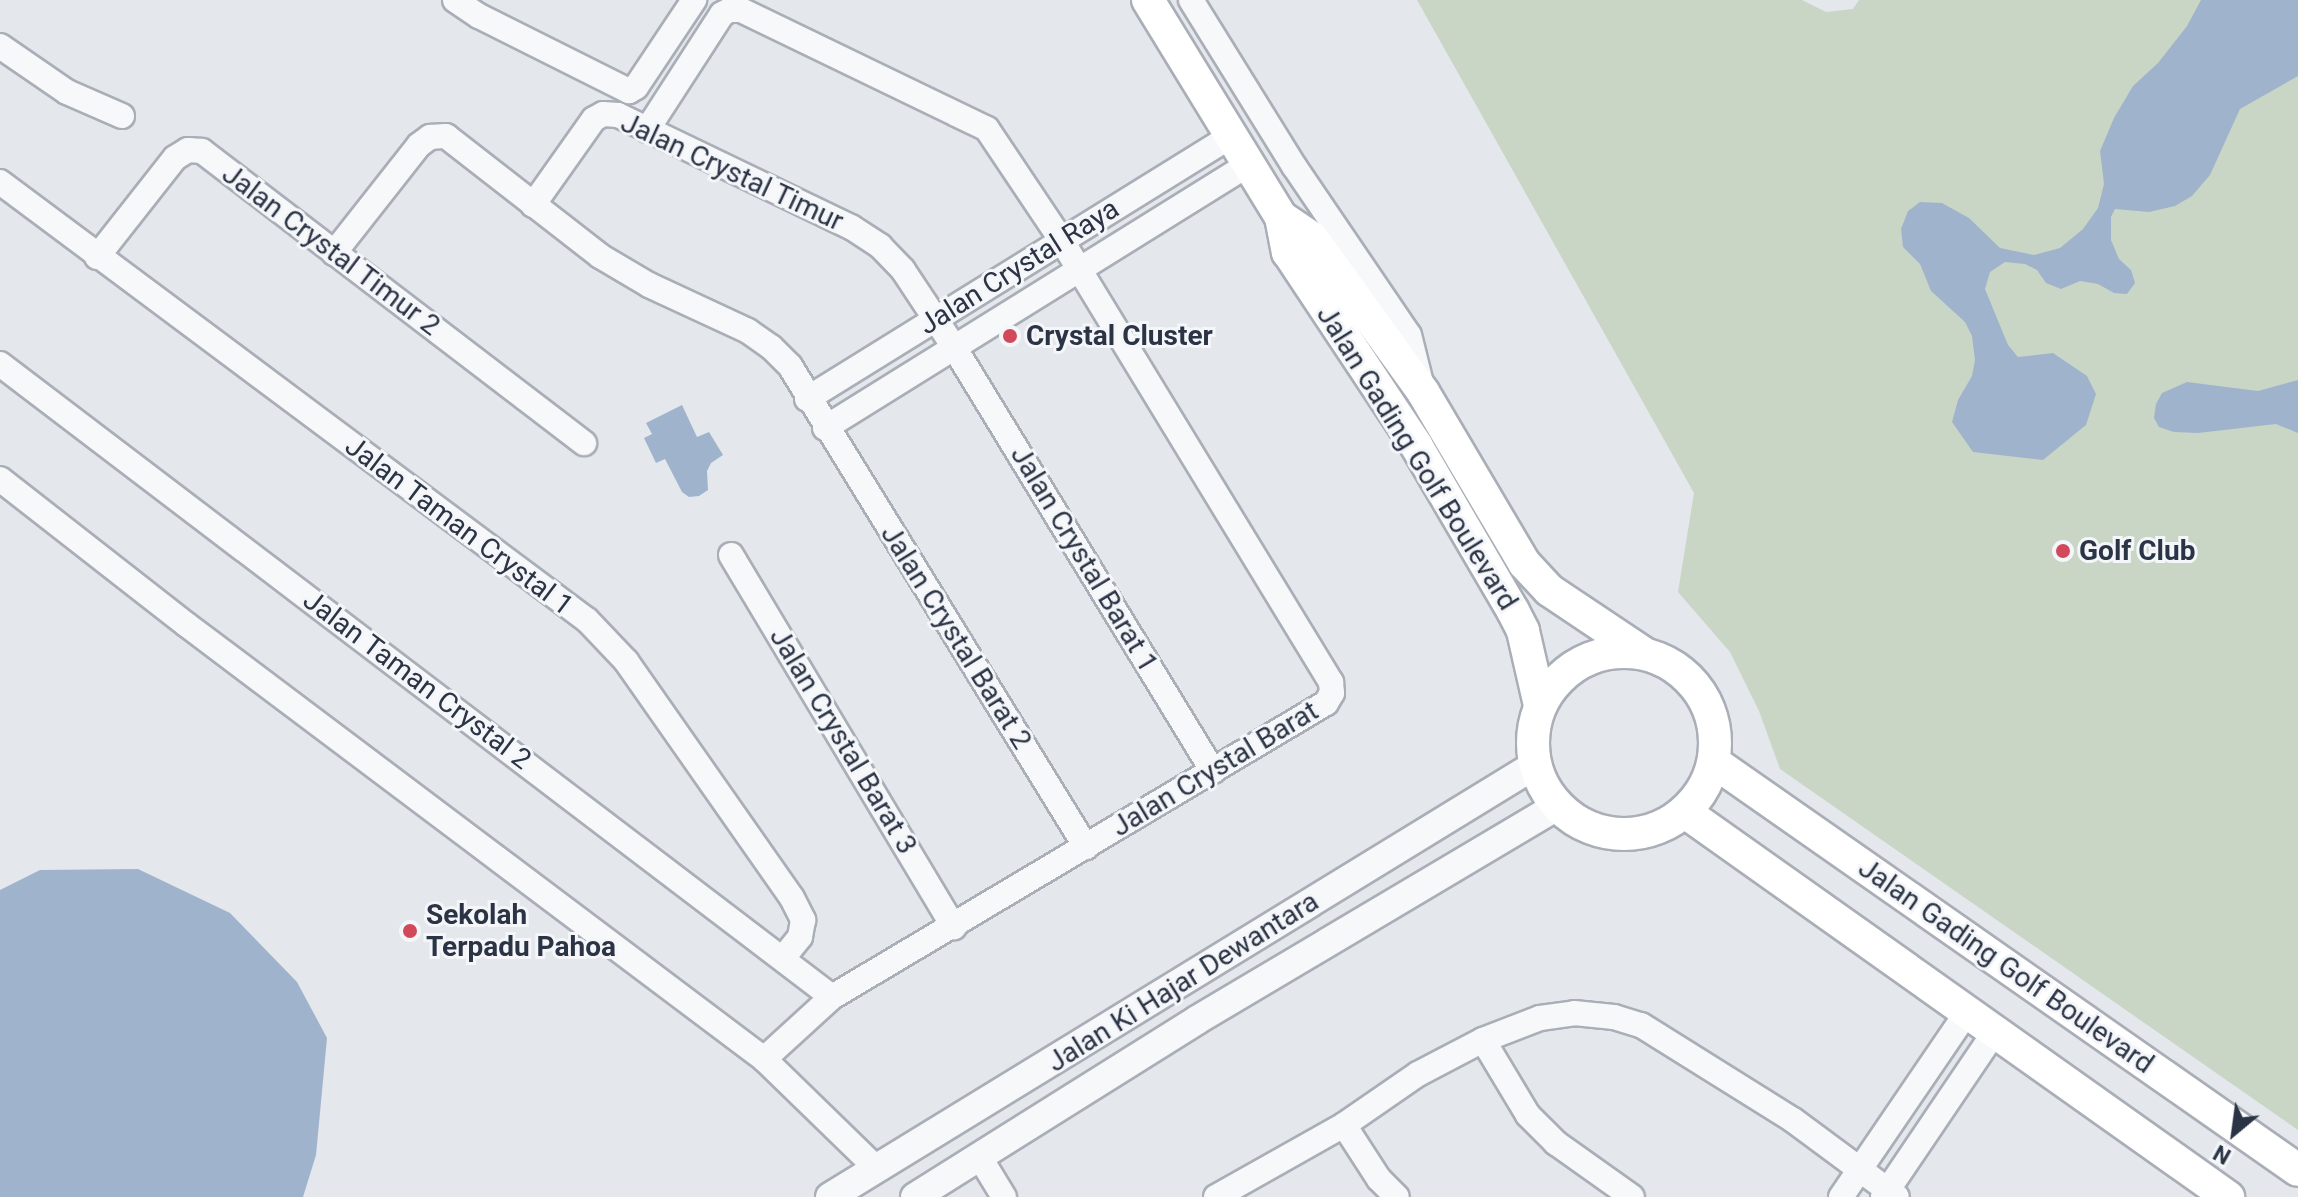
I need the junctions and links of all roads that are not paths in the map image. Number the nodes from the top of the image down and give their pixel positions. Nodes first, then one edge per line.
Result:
1 (455, 0) edge
2 (694, 0) edge
3 (1148, 0) edge
4 (1191, 0) edge
5 (0, 46) edge
6 (122, 116) dead end
7 (647, 130) junction
8 (1231, 136) junction
9 (1249, 164) junction
10 (0, 182) edge
11 (533, 205) junction
12 (1281, 217) junction
13 (1062, 241) junction
14 (334, 253) junction
15 (97, 257) junction
16 (1079, 270) junction
17 (935, 320) junction
18 (954, 347) junction
19 (0, 364) edge
20 (1423, 392) junction
21 (807, 399) junction
22 (825, 428) junction
23 (584, 443) dead end
24 (1416, 445) junction
25 (0, 479) edge
26 (731, 555) dead end
27 (1643, 653) junction
28 (1540, 705) junction
29 (1714, 762) junction
30 (1535, 765) junction
31 (1213, 771) junction
32 (1558, 806) junction
33 (1685, 812) junction
34 (1086, 847) junction
35 (954, 927) junction
36 (783, 958) junction
37 (832, 997) junction
38 (1966, 1014) junction
39 (1994, 1033) junction
40 (1483, 1040) junction
41 (764, 1059) junction
42 (1344, 1125) junction
43 (979, 1156) junction
44 (877, 1169) junction
45 (1860, 1169) junction
46 (2298, 1170) edge
47 (1889, 1195) edge
48 (830, 1197) edge
49 (915, 1197) edge
50 (1004, 1197) edge
51 (1216, 1197) edge
52 (1397, 1197) edge
53 (1632, 1197) edge
54 (1841, 1197) edge
55 (2228, 1197) edge

1 - 2 street
3 - 8 main road, Jalan Gading Golf Boulevard
4 - 20 street, Jalan Gading Golf Boulevard
5 - 6 street
7 - 11 street, Jalan Crystal Timur
7 - 13 street, Jalan Crystal Barat
7 - 17 street, Jalan Crystal Timur
8 - 9 main road, Jalan Gading Golf Boulevard
8 - 13 street, Jalan Crystal Raya
9 - 12 main road, Jalan Gading Golf Boulevard
9 - 16 street, Jalan Crystal Raya
10 - 15 street, Jalan Taman Crystal 1
11 - 14 street, Jalan Crystal Barat 2
11 - 21 street, Jalan Crystal Barat 2
12 - 20 main road, Jalan Gading Golf Boulevard
12 - 24 main road, Jalan Gading Golf Boulevard
13 - 16 street, Jalan Crystal Barat
13 - 17 street, Jalan Crystal Raya
14 - 15 street, Jalan Crystal Timur 2
14 - 23 street, Jalan Crystal Timur 2
15 - 36 street, Jalan Taman Crystal 1
16 - 18 street, Jalan Crystal Raya
16 - 31 street, Jalan Crystal Barat
17 - 18 street, Jalan Crystal Timur
17 - 21 street, Jalan Crystal Raya
18 - 22 street, Jalan Crystal Raya
18 - 31 street, Jalan Crystal Barat 1
19 - 36 street, Jalan Taman Crystal 2
20 - 24 street
20 - 27 main road, Jalan Gading Golf Boulevard
21 - 22 street, Jalan Crystal Barat 2
22 - 34 street, Jalan Crystal Barat 2
24 - 28 main road, Jalan Gading Golf Boulevard
25 - 41 street
26 - 35 street, Jalan Crystal Barat 3
27 - 28 main road
27 - 29 main road
28 - 30 main road
29 - 33 main road
29 - 46 main road, Jalan Gading Golf Boulevard
30 - 32 main road
30 - 44 street, Jalan Ki Hajar Dewantara
31 - 34 street, Jalan Crystal Barat
32 - 33 main road
32 - 43 street, Jalan Ki Hajar Dewantara
33 - 38 main road
34 - 35 street, Jalan Crystal Barat
35 - 37 street, Jalan Crystal Barat
36 - 37 street, Jalan Taman Crystal 2
37 - 41 street, Jalan Crystal Barat
38 - 39 main road
38 - 45 street
39 - 47 street
39 - 55 main road
40 - 42 street
40 - 45 street
40 - 53 street
41 - 44 street
42 - 51 street
42 - 52 street
43 - 49 street, Jalan Ki Hajar Dewantara
43 - 50 street
44 - 48 street, Jalan Ki Hajar Dewantara
45 - 47 street
45 - 54 street

